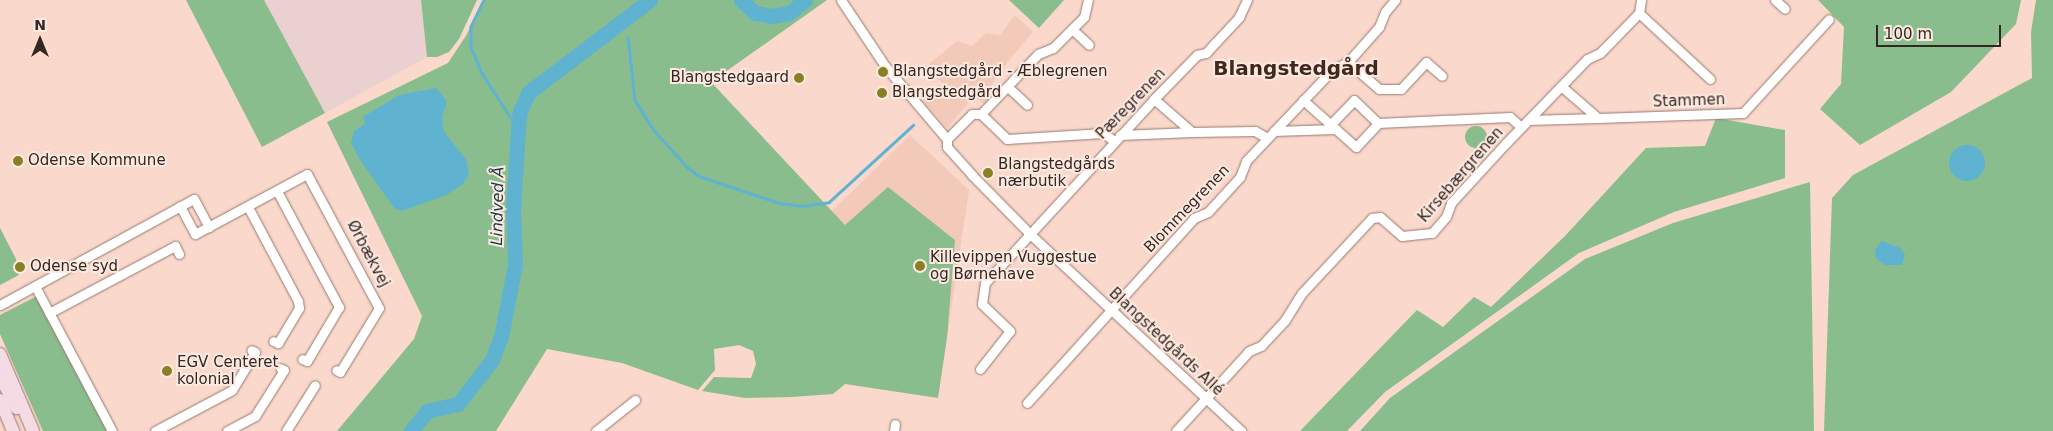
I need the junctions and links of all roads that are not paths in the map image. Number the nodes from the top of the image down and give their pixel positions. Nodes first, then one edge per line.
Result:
1 (841, 0) edge
2 (1088, 0) edge
3 (1247, 0) edge
4 (1395, 0) edge
5 (1641, 0) edge
6 (1775, 0) edge
7 (1785, 9) dead end
8 (1639, 13) junction
9 (1829, 19) dead end
10 (1072, 29) junction
11 (1089, 45) dead end
12 (1348, 62) junction
13 (1442, 76) dead end
14 (1710, 79) dead end
15 (1561, 86) junction
16 (1008, 87) junction
17 (1154, 100) junction
18 (1303, 100) junction
19 (1027, 105) dead end
20 (981, 114) junction
21 (1598, 118) junction
22 (1528, 120) junction
23 (1378, 123) junction
24 (1334, 126) junction
25 (1521, 127) junction
26 (1274, 131) junction
27 (1192, 132) junction
28 (1117, 138) junction
29 (1267, 138) junction
30 (947, 139) junction
31 (278, 191) junction
32 (180, 206) junction
33 (248, 207) junction
34 (209, 227) junction
35 (1030, 234) junction
36 (179, 254) dead end
37 (35, 286) junction
38 (0, 305) edge
39 (1111, 309) junction
40 (49, 313) junction
41 (273, 341) dead end
42 (251, 350) dead end
43 (0, 354) edge
44 (302, 358) dead end
45 (280, 368) dead end
46 (980, 369) dead end
47 (336, 370) dead end
48 (0, 376) edge
49 (315, 385) dead end
50 (1206, 399) junction
51 (0, 400) edge
52 (635, 400) dead end
53 (1027, 403) dead end
54 (14, 431) edge
55 (32, 431) edge
56 (112, 431) edge
57 (155, 431) edge
58 (226, 431) edge
59 (286, 431) edge
60 (596, 431) edge
61 (1176, 431) edge
62 (1241, 431) edge

1 - 30 street, Blangstedgårds Allé
2 - 10 street
3 - 17 street, Pæregrenen
4 - 12 street, Blommegrenen
5 - 8 street
6 - 7 street
8 - 14 street
8 - 15 street, Kirsebærgrenen
9 - 21 street, Stammen
10 - 11 street
10 - 16 street
12 - 13 street
12 - 18 street, Blommegrenen
15 - 21 street
15 - 22 street, Kirsebærgrenen
16 - 19 street
16 - 20 street
17 - 27 street
17 - 28 street, Pæregrenen
18 - 24 street
18 - 26 street, Blommegrenen
20 - 28 street
20 - 30 street
21 - 22 street, Stammen
22 - 25 street, Kirsebærgrenen
23 - 24 street
23 - 24 street
23 - 25 street
24 - 26 street
25 - 50 street, Kirsebærgrenen
26 - 29 street, Blommegrenen
27 - 28 street
27 - 29 street
28 - 35 street, Pæregrenen
29 - 39 street, Blommegrenen
30 - 35 street, Blangstedgårds Allé
31 - 33 street, Ørbækvej
31 - 44 street
31 - 47 street, Ørbækvej
32 - 34 street
32 - 34 street
32 - 37 street
33 - 34 street, Ørbækvej
33 - 41 street
35 - 39 street, Blangstedgårds Allé
35 - 46 street, Pæregrenen
36 - 40 street
37 - 38 street
37 - 40 street
39 - 50 street, Blangstedgårds Allé
39 - 53 street, Blommegrenen
40 - 56 street
42 - 57 street
43 - 55 main road
45 - 58 street
48 - 55 main road
49 - 59 street
50 - 61 street, Kirsebærgrenen
50 - 62 street, Blangstedgårds Allé
51 - 54 main road
52 - 60 street

